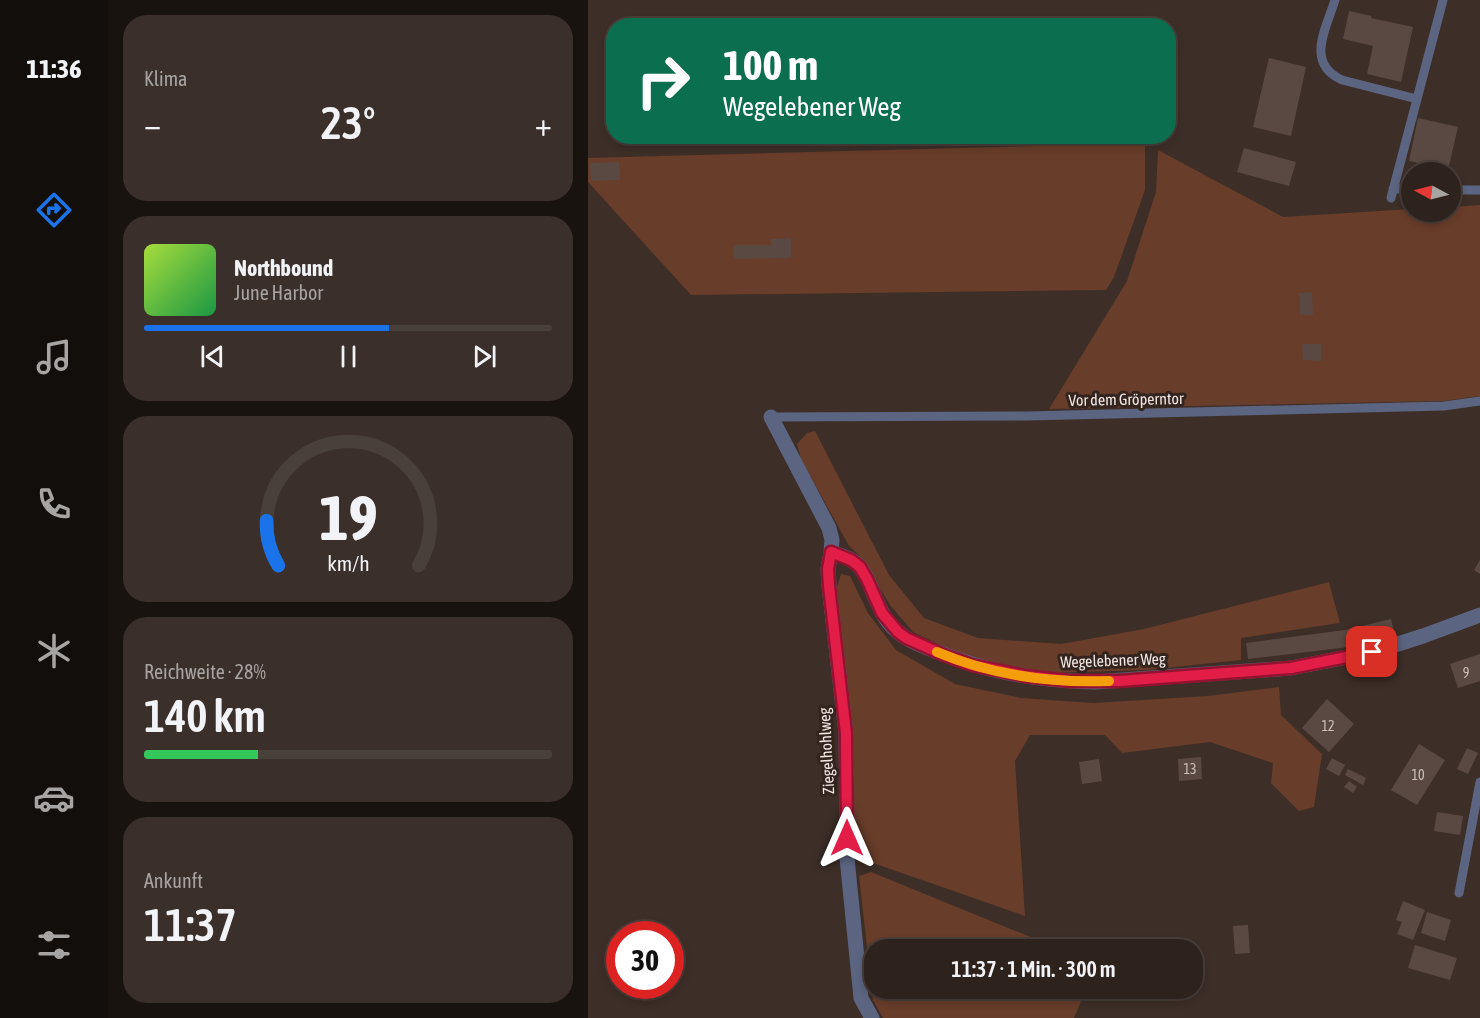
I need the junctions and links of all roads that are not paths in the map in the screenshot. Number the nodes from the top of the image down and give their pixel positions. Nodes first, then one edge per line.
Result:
1 (1335, 0) edge
2 (1443, 0) edge
3 (1417, 99) junction
4 (1461, 190) edge
5 (1480, 190) edge
6 (1401, 192) edge
7 (1480, 400) edge
8 (771, 417) joint
9 (831, 552) junction
10 (1480, 615) edge
11 (1480, 782) edge
12 (1459, 893) dead end
13 (872, 1018) edge

1 - 3 lane
2 - 3 lane
3 - 6 lane
4 - 5 lane
7 - 8 lane, Vor dem Gröperntor
8 - 9 street
9 - 10 street, Wegelebener Weg
9 - 13 street, Ziegelhohlweg
11 - 12 lane

